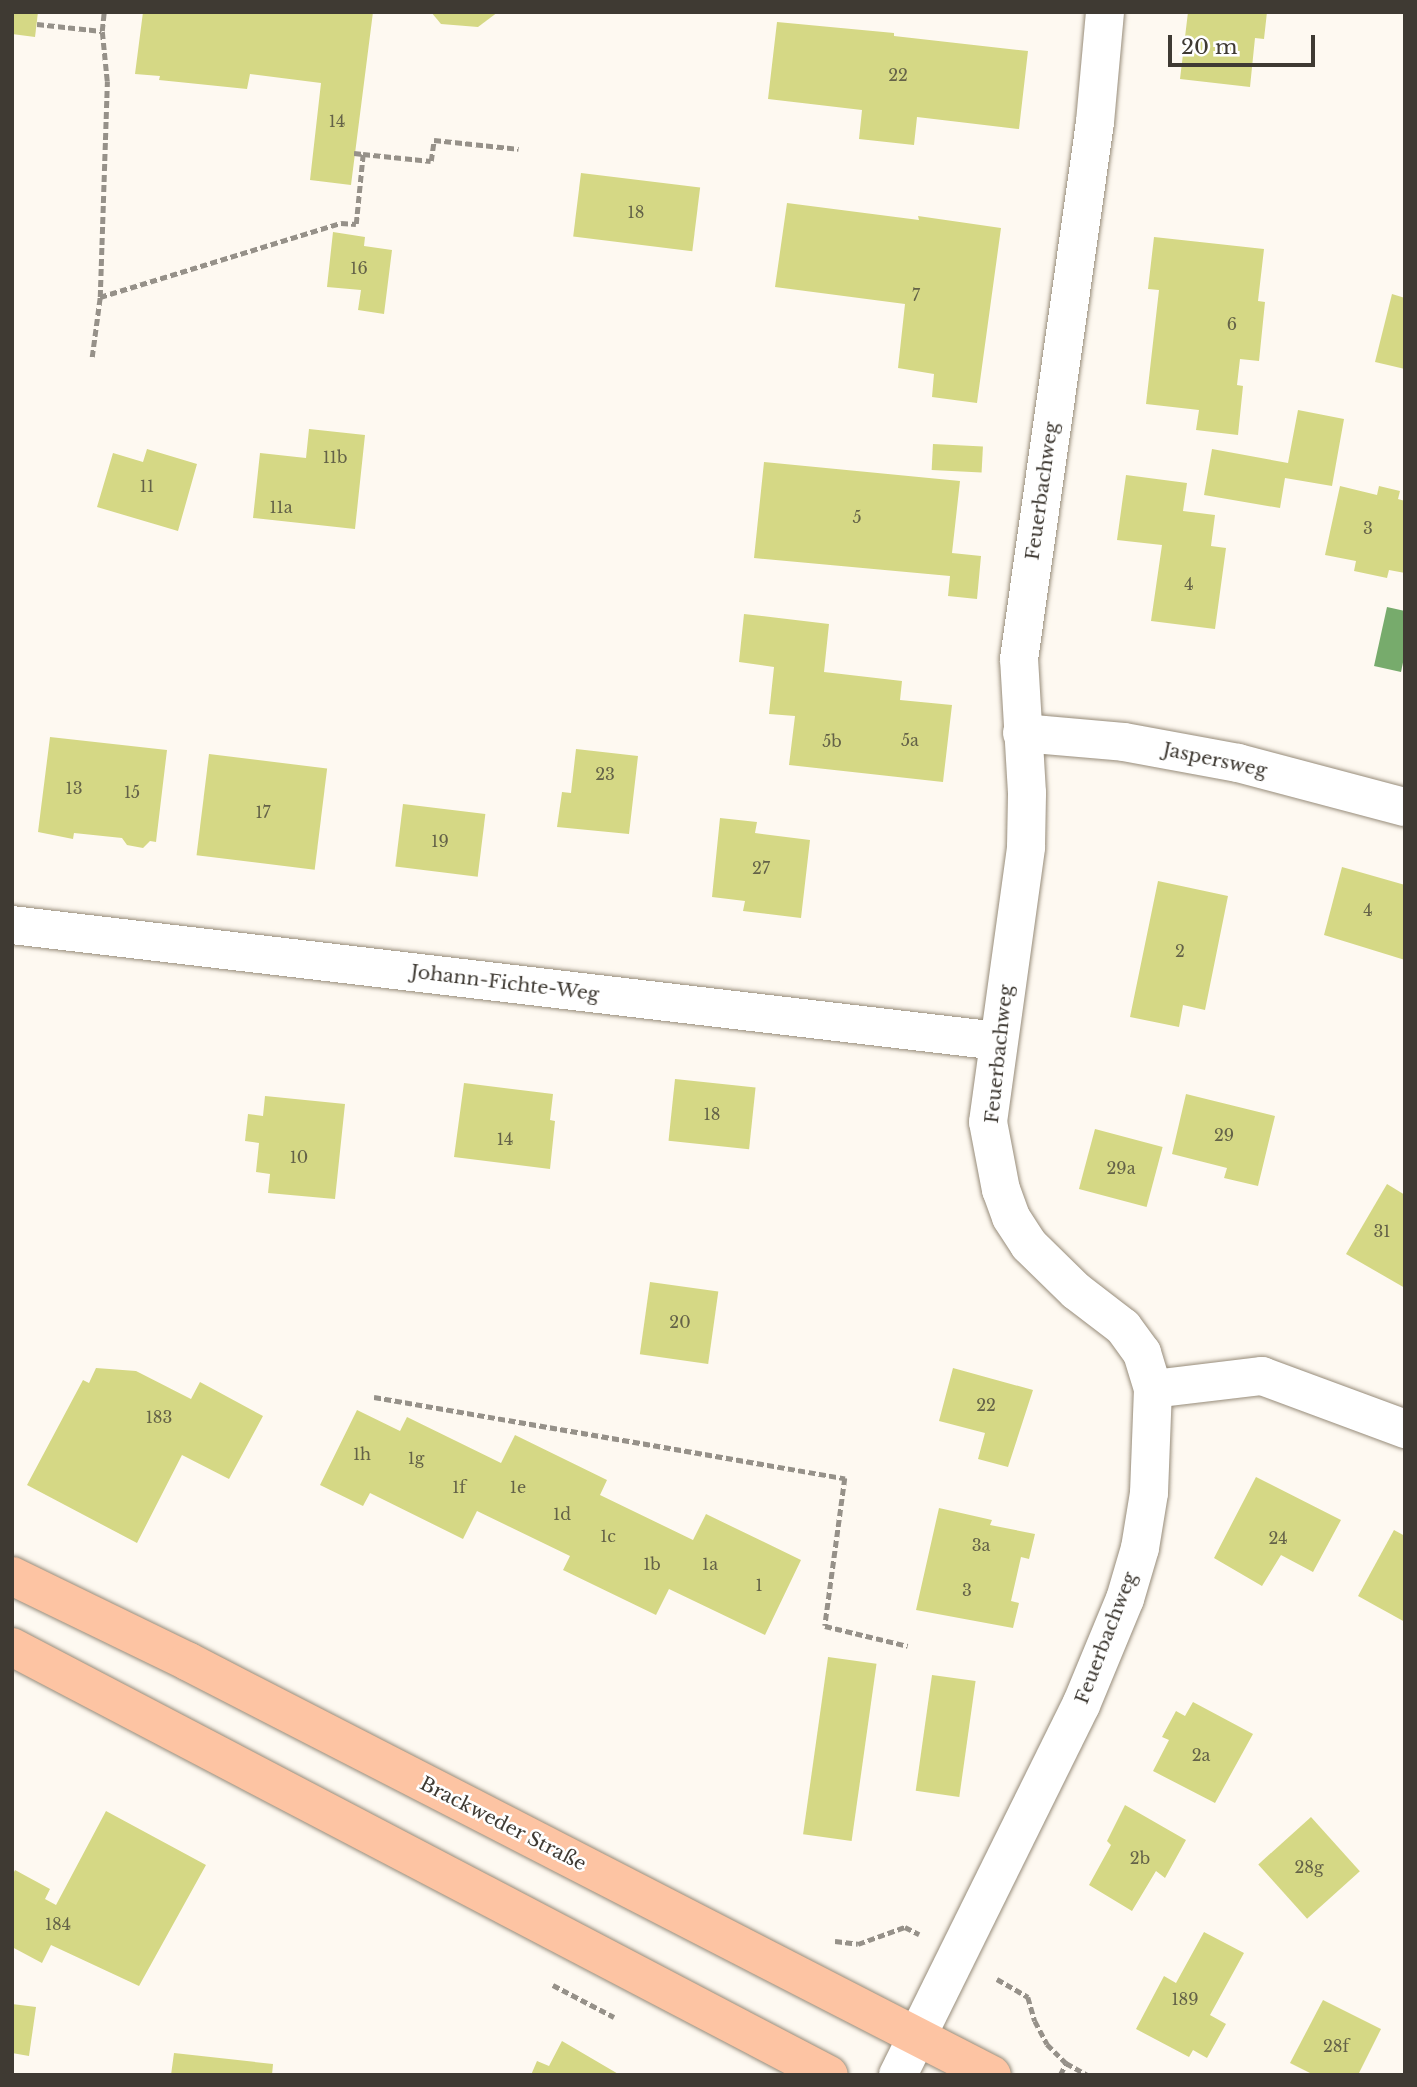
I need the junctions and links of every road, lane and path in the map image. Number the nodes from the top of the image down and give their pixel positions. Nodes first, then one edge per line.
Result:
1 (104, 12) edge
2 (1105, 12) edge
3 (37, 24) dead end
4 (102, 31) junction
5 (519, 149) dead end
6 (354, 153) dead end
7 (363, 154) junction
8 (100, 296) junction
9 (92, 357) dead end
10 (1021, 733) junction
11 (1405, 807) edge
12 (12, 925) edge
13 (998, 1041) junction
14 (1153, 1390) junction
15 (374, 1397) dead end
16 (1405, 1429) edge
17 (12, 1576) edge
18 (908, 1646) dead end
19 (12, 1647) edge
20 (1028, 1997) dead end
21 (917, 2036) junction
22 (1066, 2063) junction
23 (829, 2075) edge
24 (898, 2075) edge
25 (992, 2075) edge
26 (1060, 2075) edge
27 (1088, 2075) edge

1 - 4 path
2 - 10 street, Feuerbachweg
3 - 4 path
4 - 8 path
5 - 7 path
6 - 7 path
7 - 8 path
8 - 9 path
10 - 11 street, Jaspersweg
10 - 13 street, Feuerbachweg
12 - 13 street, Johann-Fichte-Weg
13 - 14 street, Feuerbachweg
14 - 16 street
14 - 21 street, Feuerbachweg
15 - 18 path
17 - 21 main road, Brackweder Straße
19 - 23 main road
20 - 22 path
21 - 24 street, Feuerbachweg
21 - 25 main road, Brackweder Straße
22 - 26 path
22 - 27 path

